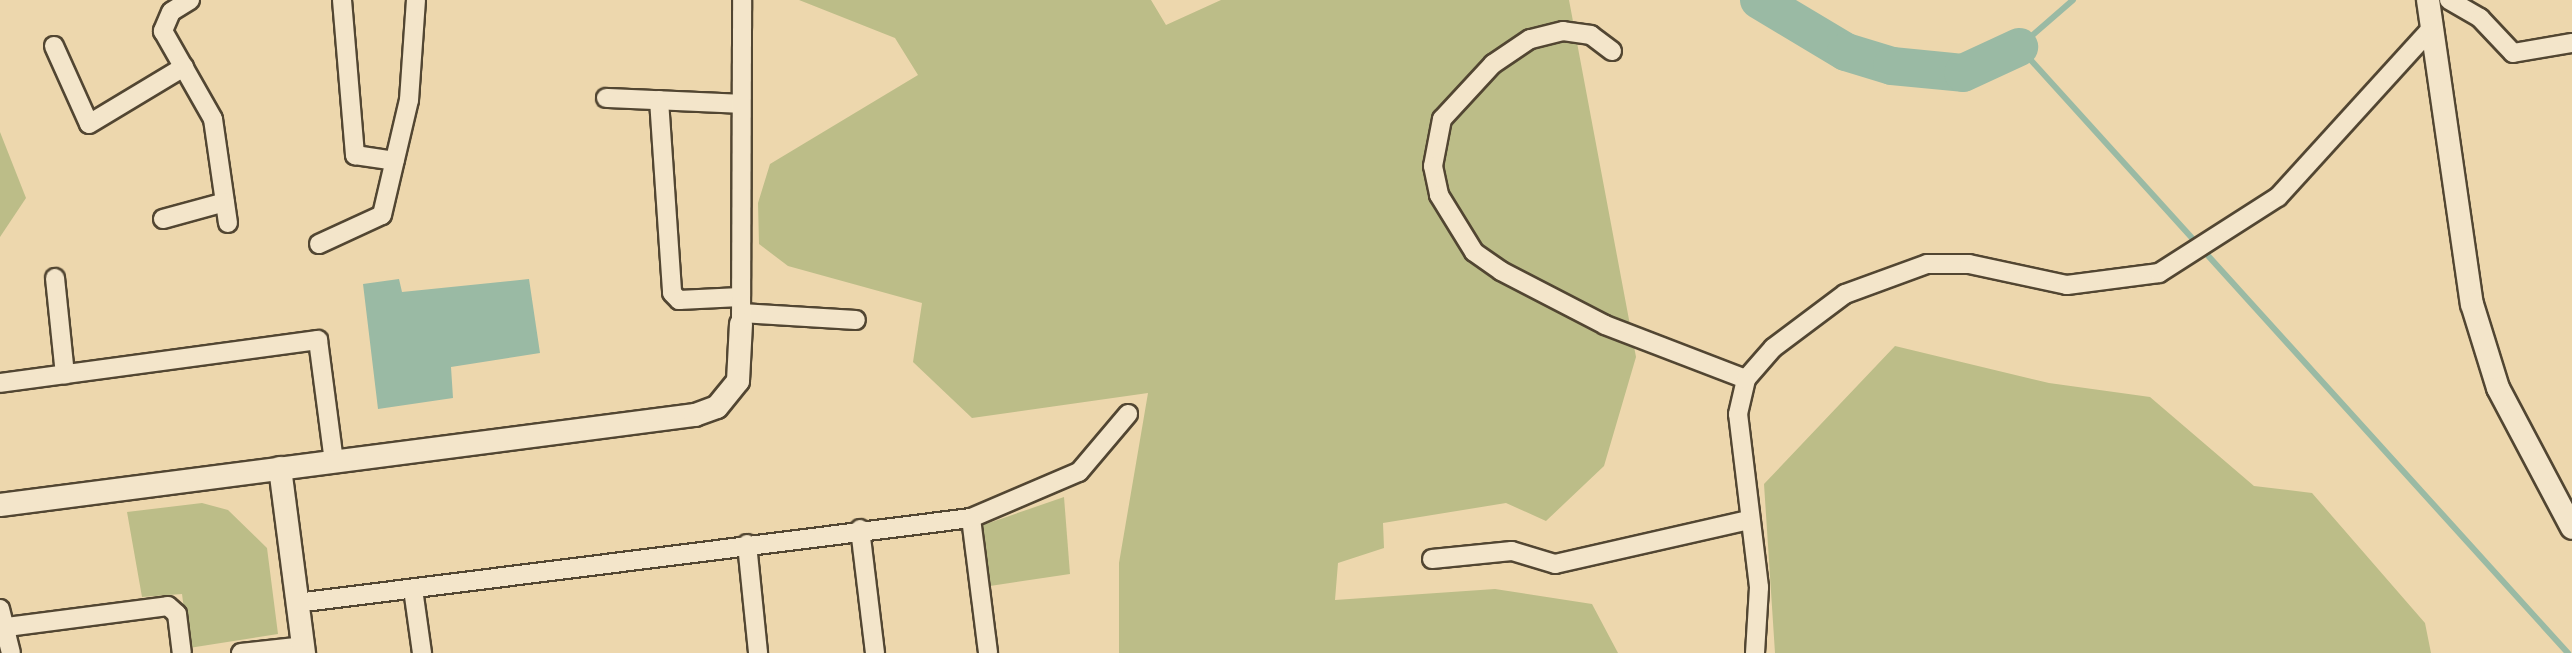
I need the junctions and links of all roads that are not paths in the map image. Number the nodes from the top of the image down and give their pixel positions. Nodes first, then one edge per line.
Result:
1 (190, 0) edge
2 (342, 0) edge
3 (416, 0) edge
4 (742, 0) edge
5 (2428, 0) edge
6 (2449, 0) edge
7 (2428, 32) junction
8 (2572, 43) edge
9 (54, 46) dead end
10 (1612, 51) dead end
11 (184, 67) junction
12 (606, 98) dead end
13 (659, 100) junction
14 (741, 104) junction
15 (395, 161) junction
16 (225, 202) junction
17 (163, 219) dead end
18 (228, 223) dead end
19 (319, 244) dead end
20 (55, 278) dead end
21 (741, 311) junction
22 (856, 320) dead end
23 (65, 374) junction
24 (1746, 379) junction
25 (0, 383) edge
26 (1128, 414) dead end
27 (334, 461) junction
28 (280, 468) junction
29 (0, 505) edge
30 (971, 518) junction
31 (1748, 520) junction
32 (2572, 528) edge
33 (860, 529) junction
34 (747, 544) junction
35 (1432, 559) dead end
36 (413, 589) junction
37 (297, 603) junction
38 (3, 618) edge
39 (303, 649) edge
40 (11, 653) edge
41 (182, 653) edge
42 (241, 653) edge
43 (422, 653) edge
44 (758, 653) edge
45 (875, 653) edge
46 (988, 653) edge
47 (1755, 653) edge

1 - 11 street
2 - 15 street
3 - 15 street
4 - 14 street
5 - 7 street
6 - 8 street
7 - 24 street
7 - 32 street
9 - 11 street
10 - 24 street
11 - 16 street
12 - 13 street
13 - 14 street
13 - 21 street
14 - 21 street
15 - 19 street
16 - 17 street
16 - 18 street
20 - 23 street
21 - 22 street
21 - 27 street
23 - 25 street
23 - 27 street
24 - 31 street
26 - 30 street
27 - 28 street
28 - 29 street
28 - 37 street
30 - 33 street
30 - 46 street
31 - 35 street
31 - 47 street
33 - 34 street
33 - 45 street
34 - 36 street
34 - 44 street
36 - 37 street
36 - 43 street
37 - 39 street
38 - 40 street
38 - 41 street
39 - 42 street

